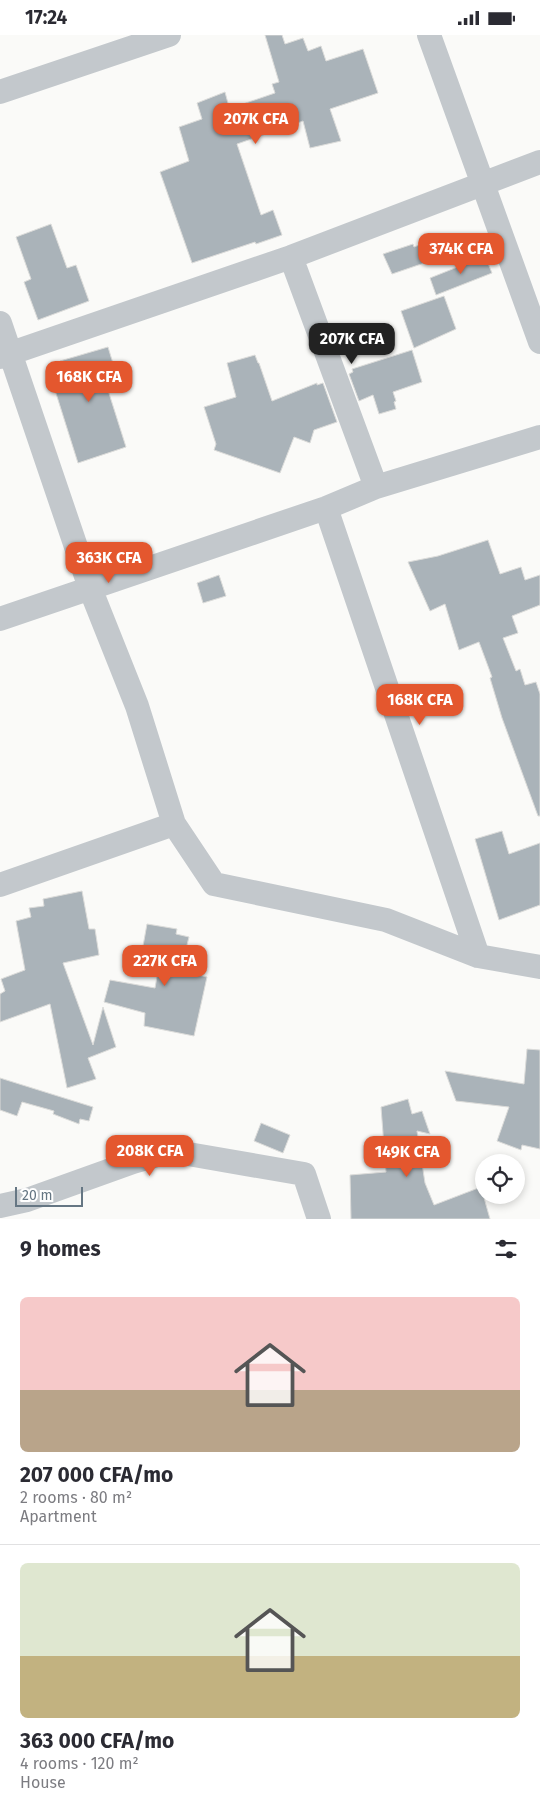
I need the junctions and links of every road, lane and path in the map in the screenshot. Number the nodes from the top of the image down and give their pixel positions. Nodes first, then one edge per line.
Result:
1 (169, 35) edge
2 (429, 35) edge
3 (0, 92) edge
4 (540, 162) edge
5 (482, 184) junction
6 (291, 257) junction
7 (0, 323) edge
8 (540, 342) edge
9 (5, 356) edge
10 (540, 437) edge
11 (376, 487) junction
12 (326, 508) junction
13 (90, 588) junction
14 (0, 619) edge
15 (174, 824) junction
16 (0, 885) edge
17 (478, 956) junction
18 (540, 967) edge
19 (0, 1206) edge
20 (31, 1210) edge
21 (319, 1219) edge

1 - 3 street
2 - 5 street
4 - 5 street
5 - 6 street
5 - 8 street
6 - 9 street
6 - 11 street
7 - 9 street
9 - 13 street
10 - 11 street
11 - 12 street
12 - 13 street
12 - 17 street
13 - 14 street
13 - 15 street
15 - 16 street
15 - 17 street
17 - 18 street
19 - 20 street
20 - 21 street

